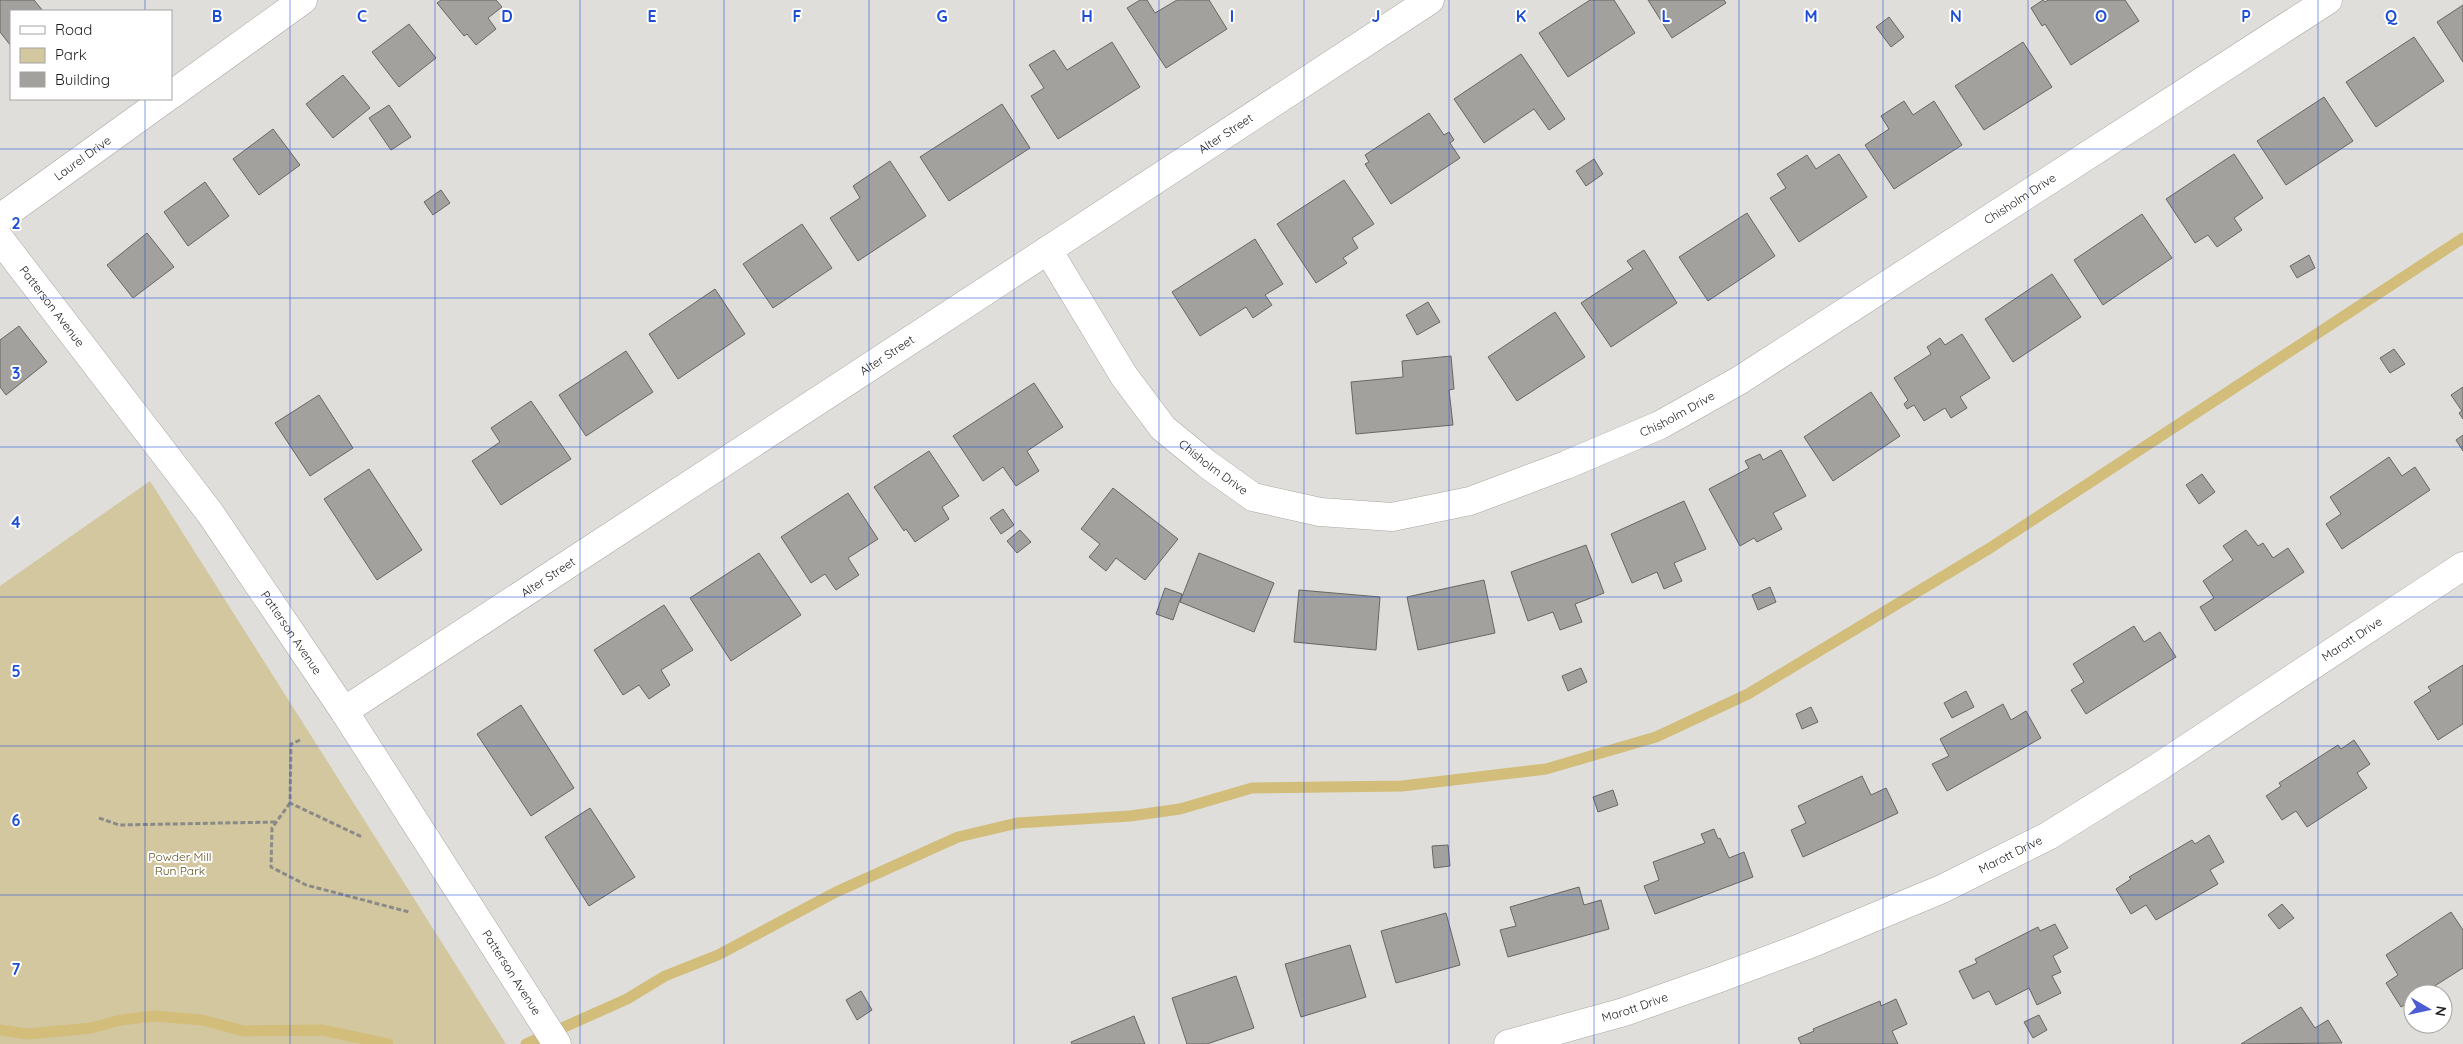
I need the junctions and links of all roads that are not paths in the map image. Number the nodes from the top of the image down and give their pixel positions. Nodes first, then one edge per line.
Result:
1 (303, 0) edge
2 (1430, 0) edge
3 (2328, 0) edge
4 (172, 93) edge
5 (164, 100) edge
6 (0, 218) edge
7 (0, 239) edge
8 (1048, 250) junction
9 (2463, 566) edge
10 (344, 711) junction
11 (557, 1044) edge
12 (1508, 1044) edge

1 - 4 street
2 - 8 street, Alter Street
3 - 8 street, Chisholm Drive
5 - 6 street, Laurel Drive
7 - 10 street, Patterson Avenue
8 - 10 street, Alter Street
9 - 12 street, Marott Drive
10 - 11 street, Patterson Avenue

